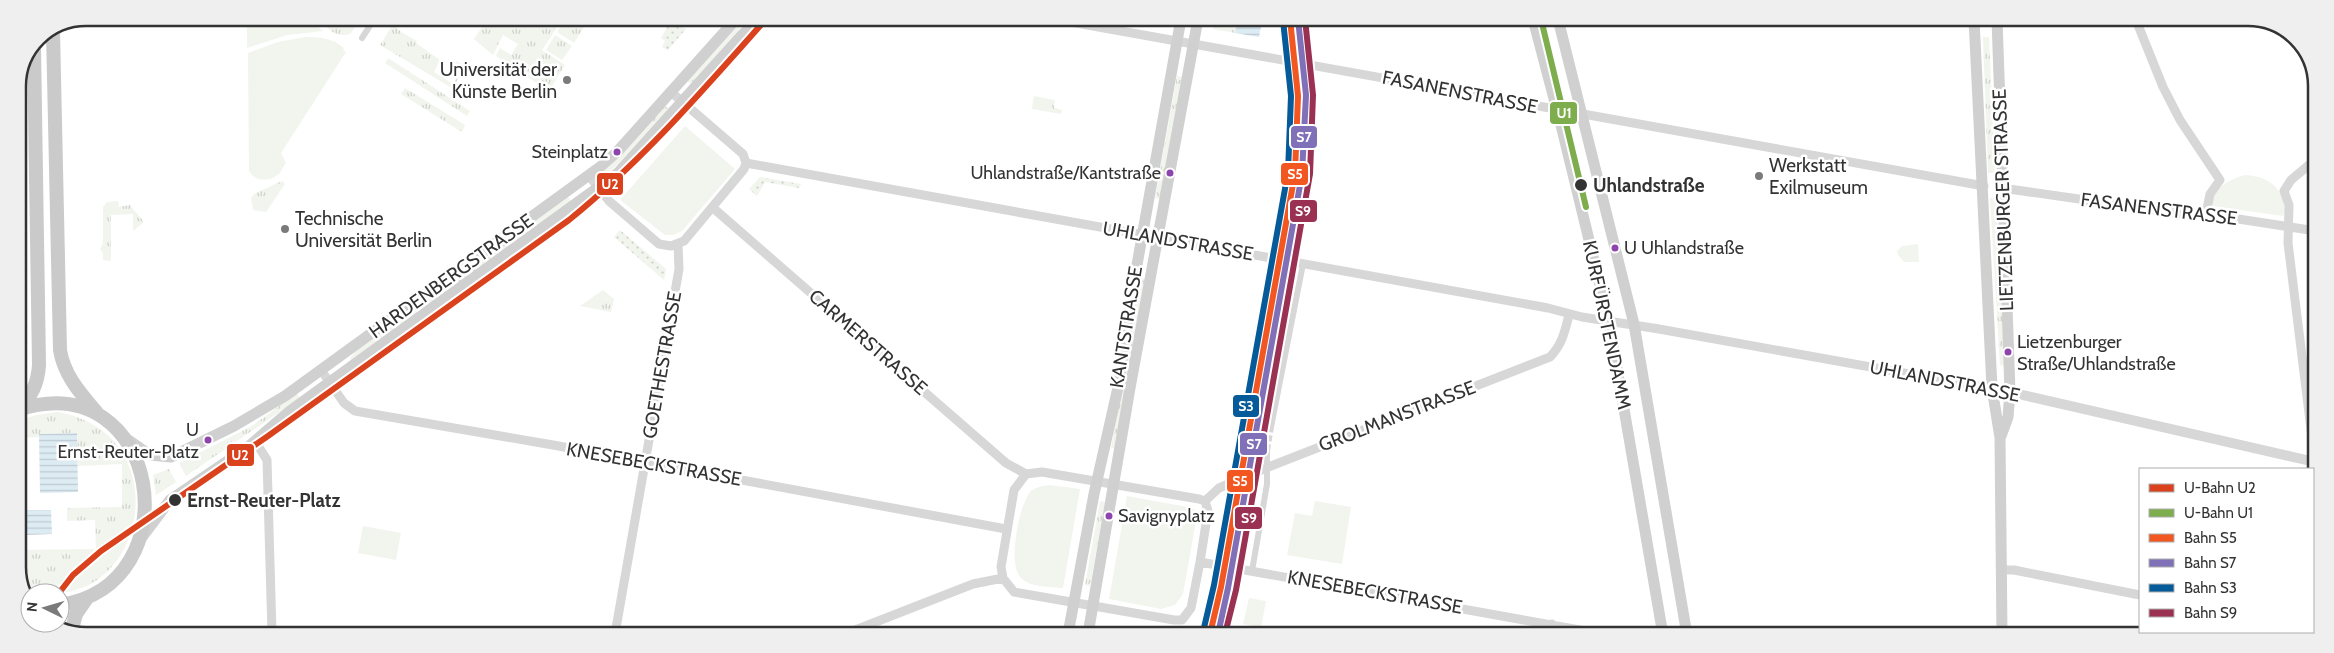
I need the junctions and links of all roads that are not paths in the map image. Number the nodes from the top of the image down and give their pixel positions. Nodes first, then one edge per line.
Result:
1 (370, 26) edge
2 (730, 26) edge
3 (752, 26) edge
4 (1097, 26) edge
5 (1180, 26) edge
6 (1197, 26) edge
7 (1287, 26) edge
8 (1535, 26) edge
9 (1560, 26) edge
10 (1974, 26) edge
11 (1997, 26) edge
12 (2138, 26) edge
13 (53, 36) edge
14 (362, 38) dead end
15 (1177, 41) junction
16 (1194, 44) junction
17 (34, 57) edge
18 (1293, 61) junction
19 (671, 92) junction
20 (682, 102) junction
21 (1557, 110) junction
22 (1583, 114) junction
23 (746, 163) junction
24 (2308, 166) edge
25 (588, 176) junction
26 (1984, 186) junction
27 (598, 188) junction
28 (2002, 188) junction
29 (712, 207) junction
30 (2206, 214) junction
31 (2288, 226) junction
32 (2308, 230) edge
33 (1142, 234) junction
34 (1158, 237) junction
35 (678, 245) junction
36 (1303, 264) junction
37 (1569, 315) junction
38 (1609, 322) junction
39 (1634, 324) junction
40 (321, 370) junction
41 (329, 382) junction
42 (1992, 388) junction
43 (2010, 392) junction
44 (26, 402) edge
45 (2308, 406) edge
46 (26, 408) edge
47 (98, 414) junction
48 (1271, 428) tunnel mouth
49 (124, 436) junction
50 (2000, 438) junction
51 (255, 441) junction
52 (1267, 450) tunnel mouth
53 (2308, 460) edge
54 (645, 462) junction
55 (1266, 468) junction
56 (1026, 474) junction
57 (1096, 481) junction
58 (1114, 484) junction
59 (1205, 501) junction
60 (1006, 529) junction
61 (139, 541) junction
62 (1200, 562) junction
63 (2001, 570) junction
64 (1252, 571) junction
65 (1003, 578) junction
66 (2139, 595) edge
67 (88, 597) junction
68 (70, 602) edge
69 (1074, 603) junction
70 (1093, 607) junction
71 (1552, 624) junction
72 (73, 625) edge
73 (272, 627) edge
74 (616, 627) edge
75 (862, 627) edge
76 (1069, 627) edge
77 (1089, 627) edge
78 (1551, 627) edge
79 (1567, 627) edge
80 (1662, 627) edge
81 (1686, 627) edge
82 (2002, 627) edge

1 - 14 street
2 - 19 main road, HARDENBERGSTRASSE
3 - 20 main road, HARDENBERGSTRASSE
4 - 15 street, FASANENSTRASSE
5 - 15 main road, KANTSTRASSE
6 - 16 main road, KANTSTRASSE
7 - 18 street
8 - 21 main road, KURFÜRSTENDAMM
9 - 22 main road, KURFÜRSTENDAMM
10 - 26 main road, LIETZENBURGER STRASSE
11 - 28 main road, LIETZENBURGER STRASSE
12 - 30 street
13 - 47 main road
15 - 16 street, FASANENSTRASSE
15 - 33 main road, KANTSTRASSE
16 - 18 street, FASANENSTRASSE
16 - 34 main road, KANTSTRASSE
17 - 44 main road
18 - 21 street, FASANENSTRASSE
19 - 20 street
19 - 25 main road, HARDENBERGSTRASSE
20 - 23 street
20 - 27 main road, HARDENBERGSTRASSE
21 - 22 street, FASANENSTRASSE
21 - 38 main road, KURFÜRSTENDAMM
22 - 26 street, FASANENSTRASSE
22 - 39 main road, KURFÜRSTENDAMM
23 - 29 street
23 - 33 street, UHLANDSTRASSE
24 - 31 street
25 - 27 street
25 - 40 main road, HARDENBERGSTRASSE
26 - 42 main road, LIETZENBURGER STRASSE
27 - 35 street
27 - 41 main road, HARDENBERGSTRASSE
28 - 30 street, FASANENSTRASSE
28 - 43 main road, LIETZENBURGER STRASSE
29 - 35 street
29 - 56 street, CARMERSTRASSE
30 - 31 street, FASANENSTRASSE
31 - 32 street, FASANENSTRASSE
31 - 45 street
33 - 34 street, UHLANDSTRASSE
33 - 57 main road, KANTSTRASSE
34 - 36 street, UHLANDSTRASSE
34 - 58 main road, KANTSTRASSE
35 - 54 street, GOETHESTRASSE
36 - 37 street, UHLANDSTRASSE
36 - 48 street
37 - 38 street, UHLANDSTRASSE
37 - 55 street, GROLMANSTRASSE
38 - 39 street, UHLANDSTRASSE
38 - 80 main road, KURFÜRSTENDAMM
39 - 42 street, UHLANDSTRASSE
39 - 81 main road, KURFÜRSTENDAMM
40 - 41 street, KNESEBECKSTRASSE
40 - 49 main road, HARDENBERGSTRASSE
41 - 51 main road, HARDENBERGSTRASSE
41 - 54 street, KNESEBECKSTRASSE
42 - 43 street, UHLANDSTRASSE
42 - 50 main road, LIETZENBURGER STRASSE
43 - 50 main road, LIETZENBURGER STRASSE
43 - 53 street, UHLANDSTRASSE
46 - 47 main road
47 - 49 main road
49 - 61 main road
50 - 63 main road, LIETZENBURGER STRASSE
51 - 61 main road, HARDENBERGSTRASSE
51 - 73 street
52 - 55 street
54 - 60 street, KNESEBECKSTRASSE
54 - 74 street, GOETHESTRASSE
55 - 59 street, GROLMANSTRASSE
55 - 64 street
56 - 57 street
56 - 60 street
57 - 58 street
57 - 69 main road, KANTSTRASSE
58 - 59 street
58 - 70 main road, KANTSTRASSE
59 - 62 street
60 - 65 street
61 - 67 main road
62 - 64 street, KNESEBECKSTRASSE
62 - 70 street
63 - 66 street
63 - 82 main road, LIETZENBURGER STRASSE
64 - 71 street, KNESEBECKSTRASSE
65 - 69 street
65 - 75 street
67 - 68 main road
67 - 72 main road
69 - 70 street
69 - 76 main road, KANTSTRASSE
70 - 77 main road, KANTSTRASSE
71 - 78 street
71 - 79 street, KNESEBECKSTRASSE

